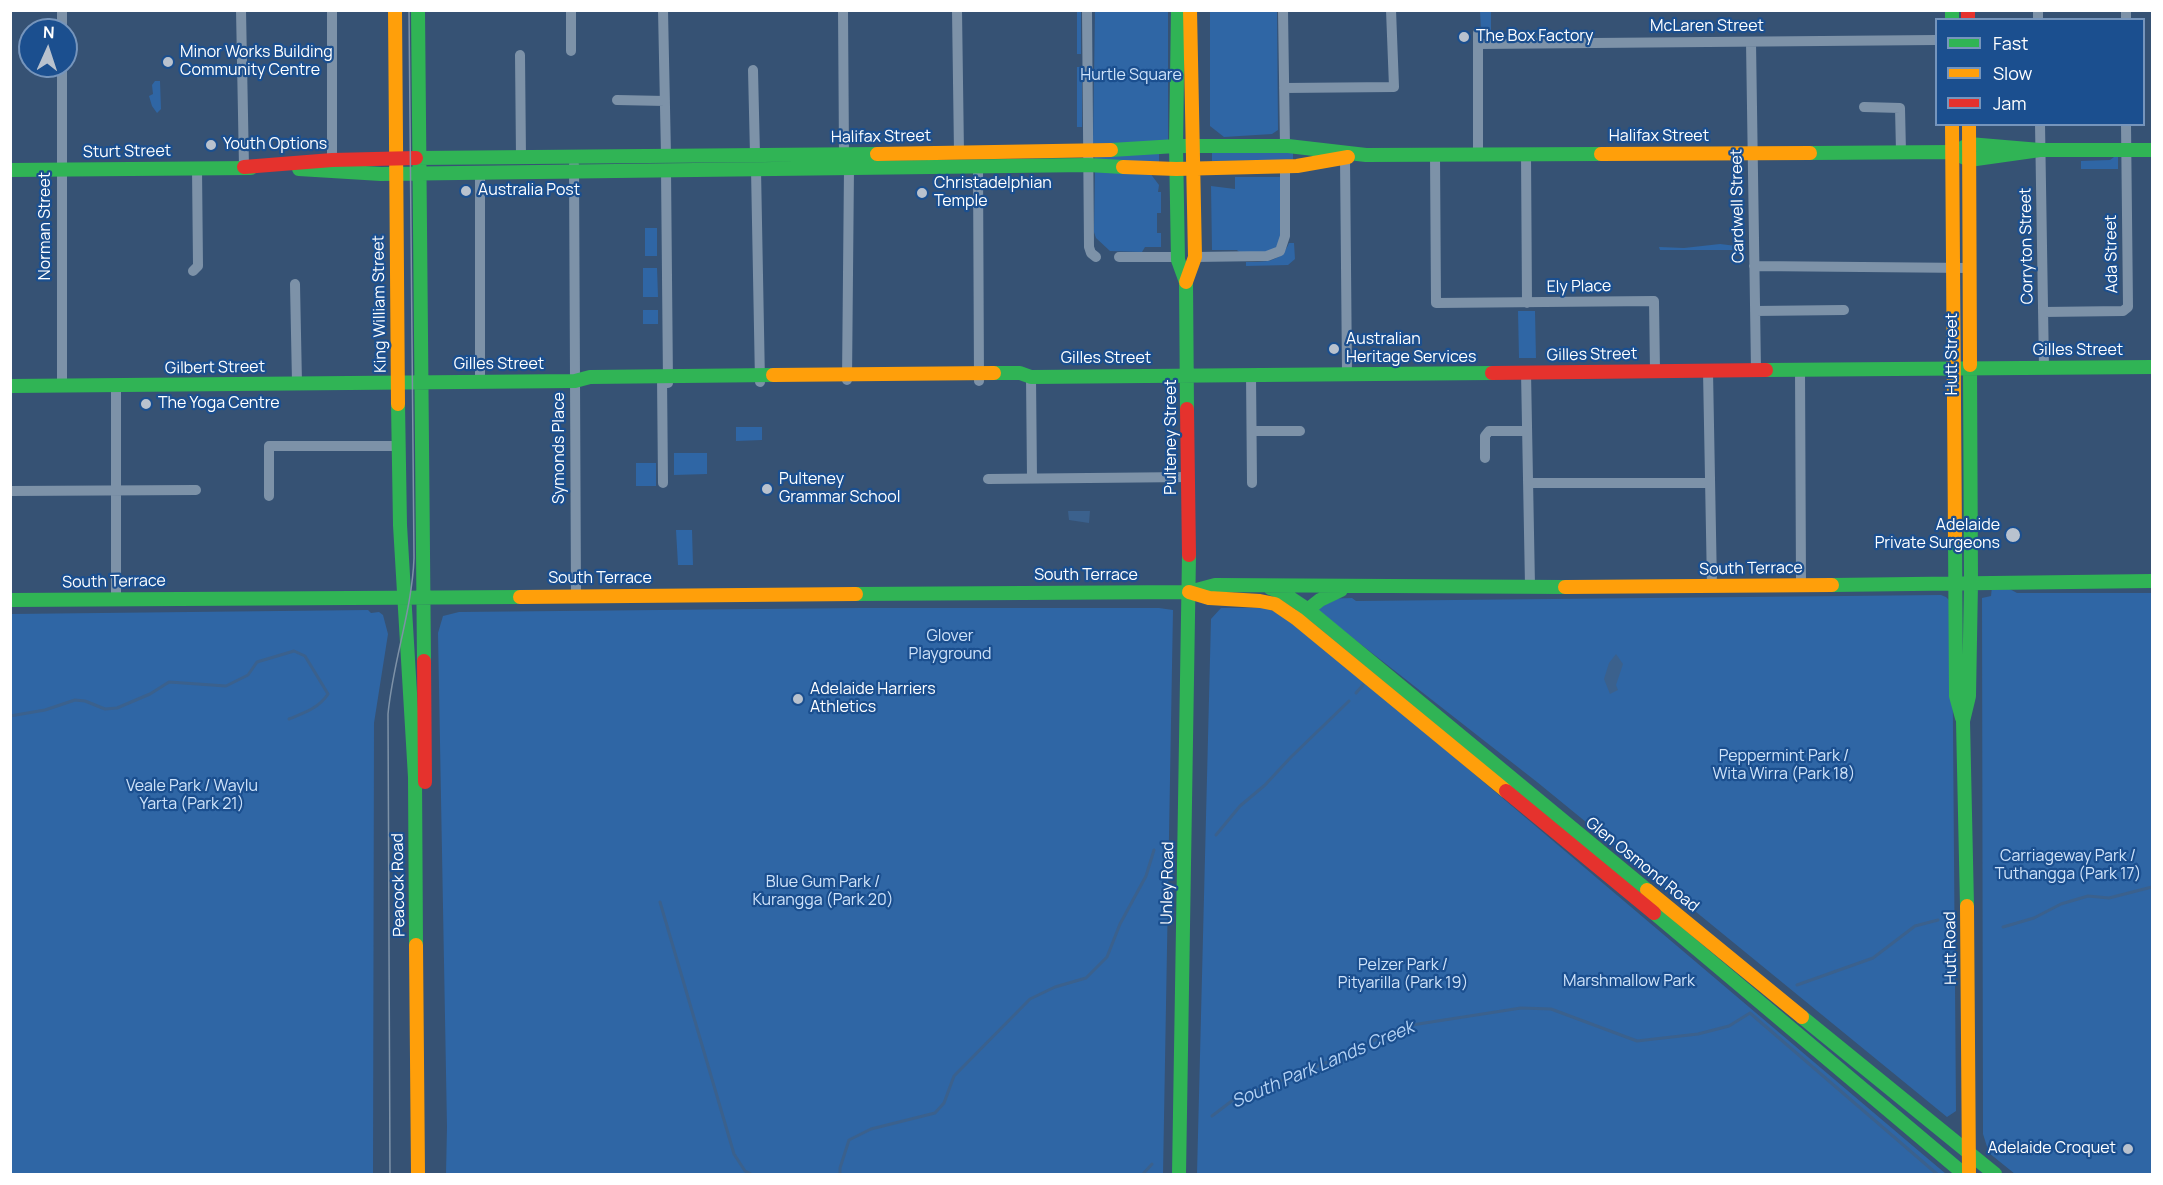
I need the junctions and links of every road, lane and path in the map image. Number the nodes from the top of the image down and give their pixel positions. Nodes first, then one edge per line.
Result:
1 (241, 10) edge
2 (332, 10) edge
3 (395, 10) edge
4 (418, 10) edge
5 (571, 10) edge
6 (663, 10) edge
7 (843, 10) edge
8 (957, 10) edge
9 (1086, 10) edge
10 (1178, 10) edge
11 (1190, 10) edge
12 (1283, 10) edge
13 (1391, 10) edge
14 (1935, 40) edge
15 (1751, 42) junction
16 (571, 51) dead end
17 (520, 55) dead end
18 (753, 70) dead end
19 (62, 78) edge
20 (1284, 88) junction
21 (617, 100) dead end
22 (665, 100) junction
23 (1864, 107) dead end
24 (1952, 126) edge
25 (1969, 126) edge
26 (2040, 126) edge
27 (2126, 126) edge
28 (1969, 144) junction
29 (1176, 146) junction
30 (1193, 146) junction
31 (1285, 146) junction
32 (2040, 150) junction
33 (2126, 150) junction
34 (2152, 150) edge
35 (1901, 152) junction
36 (1952, 152) junction
37 (959, 153) junction
38 (1752, 153) junction
39 (844, 154) junction
40 (1478, 154) junction
41 (1526, 154) junction
42 (666, 155) junction
43 (755, 155) junction
44 (1366, 155) junction
45 (1435, 155) junction
46 (574, 156) junction
47 (421, 157) junction
48 (521, 157) junction
49 (395, 158) junction
50 (1345, 158) junction
51 (1088, 159) junction
52 (332, 160) junction
53 (978, 160) junction
54 (1969, 160) junction
55 (244, 167) junction
56 (1285, 167) junction
57 (197, 168) junction
58 (849, 168) junction
59 (1193, 168) junction
60 (61, 169) junction
61 (756, 169) junction
62 (1176, 169) junction
63 (10, 170) edge
64 (666, 170) junction
65 (574, 171) junction
66 (480, 172) junction
67 (395, 173) junction
68 (421, 173) junction
69 (1096, 257) dead end
70 (1119, 257) dead end
71 (1178, 257) junction
72 (1195, 257) junction
73 (1754, 266) junction
74 (1954, 268) junction
75 (1970, 268) junction
76 (193, 271) dead end
77 (1186, 282) junction
78 (295, 284) dead end
79 (1527, 303) junction
80 (1844, 310) dead end
81 (1755, 311) junction
82 (2043, 312) junction
83 (2152, 367) edge
84 (1955, 368) junction
85 (1970, 368) junction
86 (2044, 368) junction
87 (1708, 370) junction
88 (1756, 370) junction
89 (1800, 370) junction
90 (1655, 371) junction
91 (1526, 372) junction
92 (1347, 374) junction
93 (1188, 375) junction
94 (1251, 375) junction
95 (1031, 376) junction
96 (979, 378) junction
97 (760, 379) junction
98 (847, 379) junction
99 (665, 380) junction
100 (577, 381) junction
101 (398, 382) junction
102 (421, 382) junction
103 (480, 382) junction
104 (297, 383) junction
105 (116, 385) junction
106 (10, 386) edge
107 (62, 386) junction
108 (1252, 431) junction
109 (1300, 431) dead end
110 (1527, 431) junction
111 (398, 446) junction
112 (1485, 458) dead end
113 (1189, 477) junction
114 (1032, 478) junction
115 (988, 479) dead end
116 (663, 483) dead end
117 (1252, 483) dead end
118 (1528, 483) junction
119 (1710, 483) junction
120 (116, 490) junction
121 (196, 490) dead end
122 (10, 491) edge
123 (269, 496) dead end
124 (2152, 581) edge
125 (1955, 583) junction
126 (1801, 584) junction
127 (1971, 584) junction
128 (1265, 586) junction
129 (1350, 586) junction
130 (1530, 586) junction
131 (1712, 586) junction
132 (1189, 592) junction
133 (576, 595) junction
134 (405, 596) junction
135 (423, 596) junction
136 (116, 599) junction
137 (10, 600) edge
138 (1302, 614) junction
139 (1963, 721) junction
140 (421, 892) junction
141 (1720, 960) junction
142 (1970, 1154) junction
143 (418, 1174) edge
144 (429, 1174) edge
145 (1179, 1174) edge
146 (1964, 1174) edge
147 (1969, 1174) edge
148 (1995, 1174) edge

1 - 55 street
2 - 52 street
3 - 49 main road, King William Street
4 - 47 main road
5 - 16 street
6 - 22 street
7 - 39 street
8 - 37 street
9 - 51 street
10 - 29 main road, Pulteney Street
11 - 30 main road, Pulteney Street
12 - 20 street
13 - 20 street
14 - 15 street, McLaren Street
15 - 38 street, Cardwell Street
15 - 40 street, McLaren Street
17 - 48 street
18 - 43 street
19 - 60 street, Norman Street
20 - 31 street
21 - 22 street
22 - 42 street
23 - 35 street
24 - 36 main road, Hutt Street
25 - 28 main road, Hutt Street
26 - 32 street, Corryton Street
27 - 33 street
28 - 32 main road
28 - 36 main road, Halifax Street
28 - 54 main road, Hutt Street
29 - 30 main road, Halifax Street
29 - 51 main road, Halifax Street
29 - 62 main road, Pulteney Street
30 - 31 main road, Halifax Street
30 - 59 main road, Pulteney Street
31 - 44 main road, Halifax Street
32 - 33 main road
32 - 54 main road
32 - 82 street, Corryton Street
33 - 34 main road
33 - 82 street, Ada Street
35 - 36 main road, Halifax Street
35 - 38 main road, Halifax Street
36 - 54 main road, Halifax Street
36 - 74 main road, Hutt Street
37 - 39 main road, Halifax Street
37 - 53 main road, Halifax Street
38 - 41 main road, Halifax Street
38 - 73 street, Cardwell Street
39 - 43 main road, Halifax Street
40 - 41 main road, Halifax Street
40 - 45 main road, Halifax Street
41 - 79 street
42 - 43 main road, Halifax Street
42 - 46 main road, Halifax Street
43 - 61 main road
44 - 45 main road, Halifax Street
44 - 50 main road, Halifax Street
45 - 79 street, Ely Place
46 - 48 main road, Halifax Street
46 - 65 street, Symonds Place
47 - 48 main road, Halifax Street
47 - 49 main road, Halifax Street
47 - 68 main road
49 - 52 main road, Sturt Street
49 - 67 main road, King William Street
50 - 56 main road, Halifax Street
50 - 92 street
51 - 53 main road, Halifax Street
51 - 62 main road, Halifax Street
51 - 69 street
52 - 55 main road, Sturt Street
53 - 58 main road, Halifax Street
53 - 96 street
54 - 75 main road, Hutt Street
55 - 57 main road, Sturt Street
55 - 67 main road, Sturt Street
56 - 59 main road, Halifax Street
56 - 72 street
57 - 60 main road, Sturt Street
57 - 76 street
58 - 61 main road, Halifax Street
58 - 98 street
59 - 62 main road, Halifax Street
59 - 72 main road, Pulteney Street
60 - 63 main road, Sturt Street
60 - 107 street, Norman Street
61 - 64 main road, Halifax Street
61 - 97 street
62 - 71 main road, Pulteney Street
64 - 65 main road, Halifax Street
64 - 99 street
65 - 66 main road, Halifax Street
65 - 100 street, Symonds Place
66 - 68 main road, Halifax Street
66 - 103 street
67 - 68 main road, Sturt Street
67 - 101 main road, King William Street
68 - 102 main road
70 - 71 street
71 - 77 main road, Pulteney Street
72 - 77 main road, Pulteney Street
73 - 74 street
73 - 81 street, Cardwell Street
74 - 75 street
74 - 84 main road, Hutt Street
75 - 85 main road, Hutt Street
77 - 93 main road, Pulteney Street
78 - 104 street
79 - 90 street, Ely Place
80 - 81 street
81 - 88 street, Cardwell Street
82 - 86 street, Corryton Street
83 - 86 main road, Gilles Street
84 - 85 main road, Gilles Street
84 - 89 main road, Gilles Street
84 - 125 main road, Hutt Street
85 - 86 main road, Gilles Street
85 - 127 main road, Hutt Street
87 - 88 main road, Gilles Street
87 - 90 main road, Gilles Street
87 - 119 street
88 - 89 main road, Gilles Street
89 - 126 street
90 - 91 main road, Gilles Street
91 - 92 main road, Gilles Street
91 - 110 street
92 - 94 main road, Gilles Street
93 - 94 main road, Gilles Street
93 - 95 main road, Gilles Street
93 - 113 main road, Pulteney Street
94 - 108 street
95 - 96 main road, Gilles Street
95 - 114 street
96 - 98 main road, Gilles Street
97 - 98 main road, Gilles Street
97 - 99 main road, Gilles Street
99 - 100 main road, Gilles Street
99 - 116 street
100 - 103 main road, Gilles Street
100 - 133 street, Symonds Place
101 - 102 main road, Gilbert Street
101 - 104 main road, Gilbert Street
101 - 111 main road, King William Street
102 - 103 main road, Gilles Street
102 - 135 main road
104 - 105 main road, Gilbert Street
105 - 107 main road, Gilbert Street
105 - 120 street
106 - 107 main road, Gilbert Street
108 - 109 street
108 - 117 street
110 - 112 street
110 - 118 street
111 - 123 street
111 - 134 main road, King William Street
113 - 114 street
113 - 132 main road, Pulteney Street
114 - 115 street
118 - 119 street
118 - 130 street
119 - 131 street
120 - 121 street
120 - 122 street
120 - 136 street
124 - 127 main road, South Terrace
125 - 126 main road, South Terrace
125 - 127 main road, South Terrace
125 - 139 main road, Hutt Road
126 - 131 main road, South Terrace
127 - 139 main road, Hutt Road
128 - 129 main road, South Terrace
128 - 132 main road, South Terrace
128 - 138 main road, Glen Osmond Road
129 - 130 main road, South Terrace
129 - 138 main road, South Terrace
130 - 131 main road, South Terrace
132 - 133 main road, South Terrace
132 - 138 main road, South Terrace
132 - 145 main road, Unley Road
133 - 135 main road, South Terrace
134 - 135 main road, South Terrace
134 - 136 main road, South Terrace
134 - 140 main road, Peacock Road
135 - 140 main road, Peacock Road
136 - 137 main road, South Terrace
138 - 141 main road, Glen Osmond Road
139 - 142 main road, Hutt Road
140 - 143 main road, Peacock Road
140 - 144 main road, Peacock Road
141 - 142 main road, Glen Osmond Road
141 - 146 main road, Glen Osmond Road
142 - 147 main road, Hutt Road
142 - 148 main road, Glen Osmond Road

